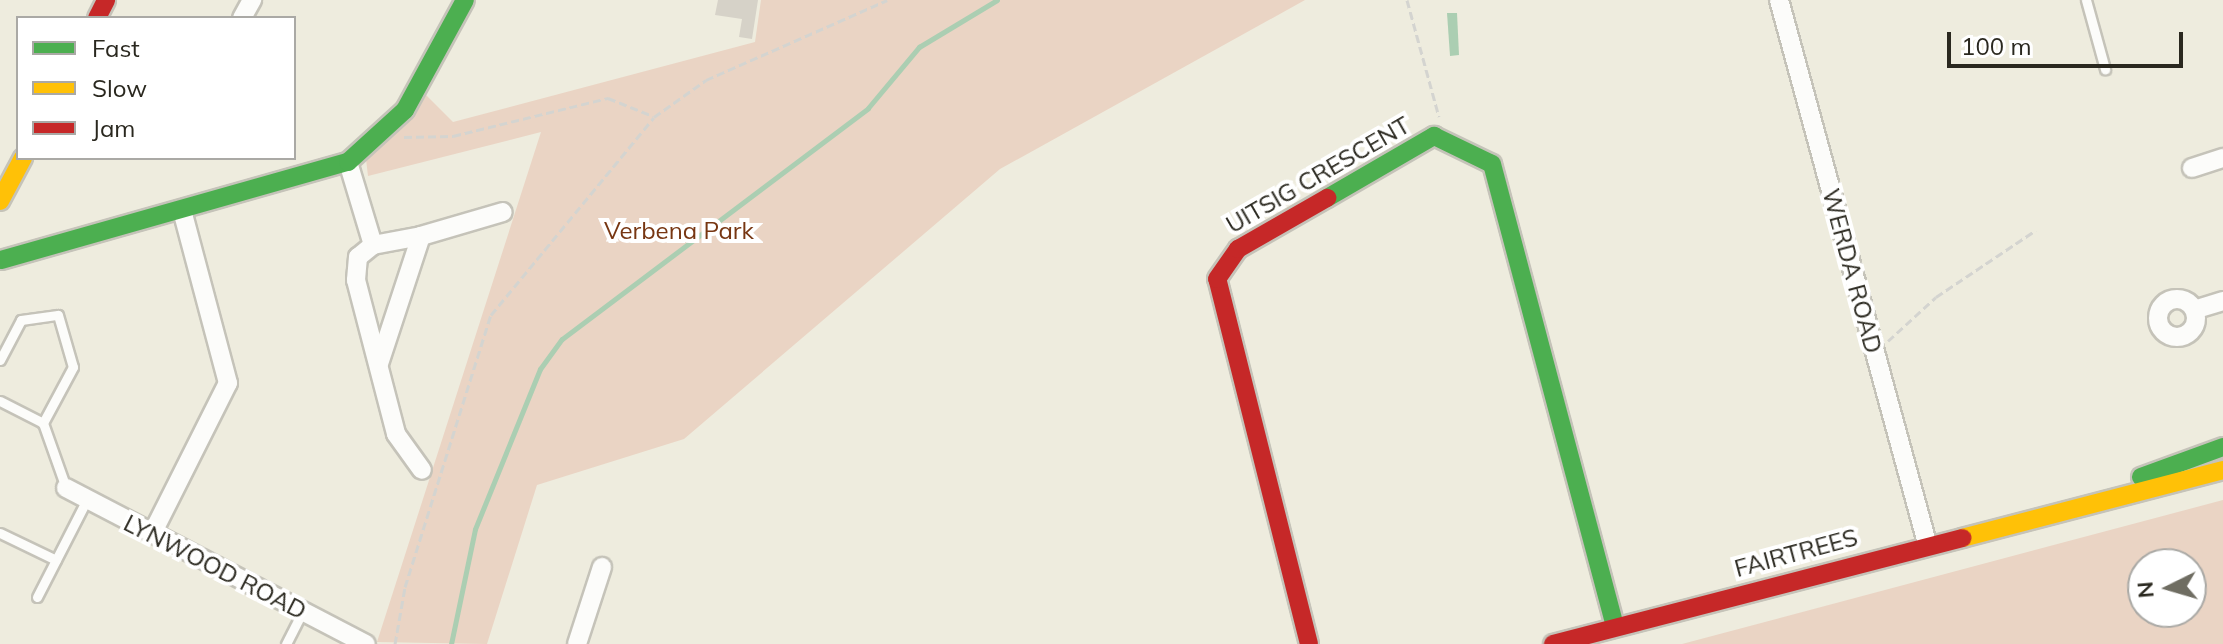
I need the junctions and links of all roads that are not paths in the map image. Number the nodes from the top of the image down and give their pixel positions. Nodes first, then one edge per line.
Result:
1 (465, 0) edge
2 (1779, 0) edge
3 (2086, 0) edge
4 (2105, 69) dead end
5 (2223, 158) edge
6 (22, 160) edge
7 (348, 162) junction
8 (2192, 168) dead end
9 (0, 201) edge
10 (182, 210) junction
11 (503, 212) dead end
12 (421, 236) junction
13 (373, 245) junction
14 (1, 260) edge
15 (2223, 301) edge
16 (2197, 309) dead end
17 (0, 360) edge
18 (379, 364) junction
19 (0, 401) edge
20 (43, 423) junction
21 (2223, 447) edge
22 (422, 470) dead end
23 (2223, 470) edge
24 (66, 488) joint
25 (85, 503) junction
26 (2052, 509) junction
27 (0, 533) edge
28 (152, 534) junction
29 (1927, 543) junction
30 (56, 560) junction
31 (602, 567) dead end
32 (37, 597) dead end
33 (303, 611) junction
34 (1615, 627) junction
35 (286, 644) edge
36 (366, 644) edge
37 (577, 644) edge
38 (1309, 644) edge
39 (1553, 644) edge

1 - 7 street
2 - 29 street, WERDA ROAD
3 - 4 lane
5 - 8 street
6 - 9 street
7 - 10 street
7 - 13 street
10 - 14 street
10 - 28 street
11 - 12 street
12 - 13 street
12 - 18 street
13 - 18 street
15 - 16 street
17 - 20 lane
18 - 22 street
19 - 20 lane
20 - 24 lane
21 - 26 street, FAIRTREES
23 - 26 street, FAIRTREES
24 - 25 street, LYNWOOD ROAD
25 - 28 street, LYNWOOD ROAD
25 - 30 lane
26 - 29 street, FAIRTREES
27 - 30 lane
28 - 33 street, LYNWOOD ROAD
29 - 34 street, FAIRTREES
30 - 32 lane
31 - 37 street
33 - 35 lane
33 - 36 street, LYNWOOD ROAD
34 - 38 street, UITSIG CRESCENT
34 - 39 street, FAIRTREES

